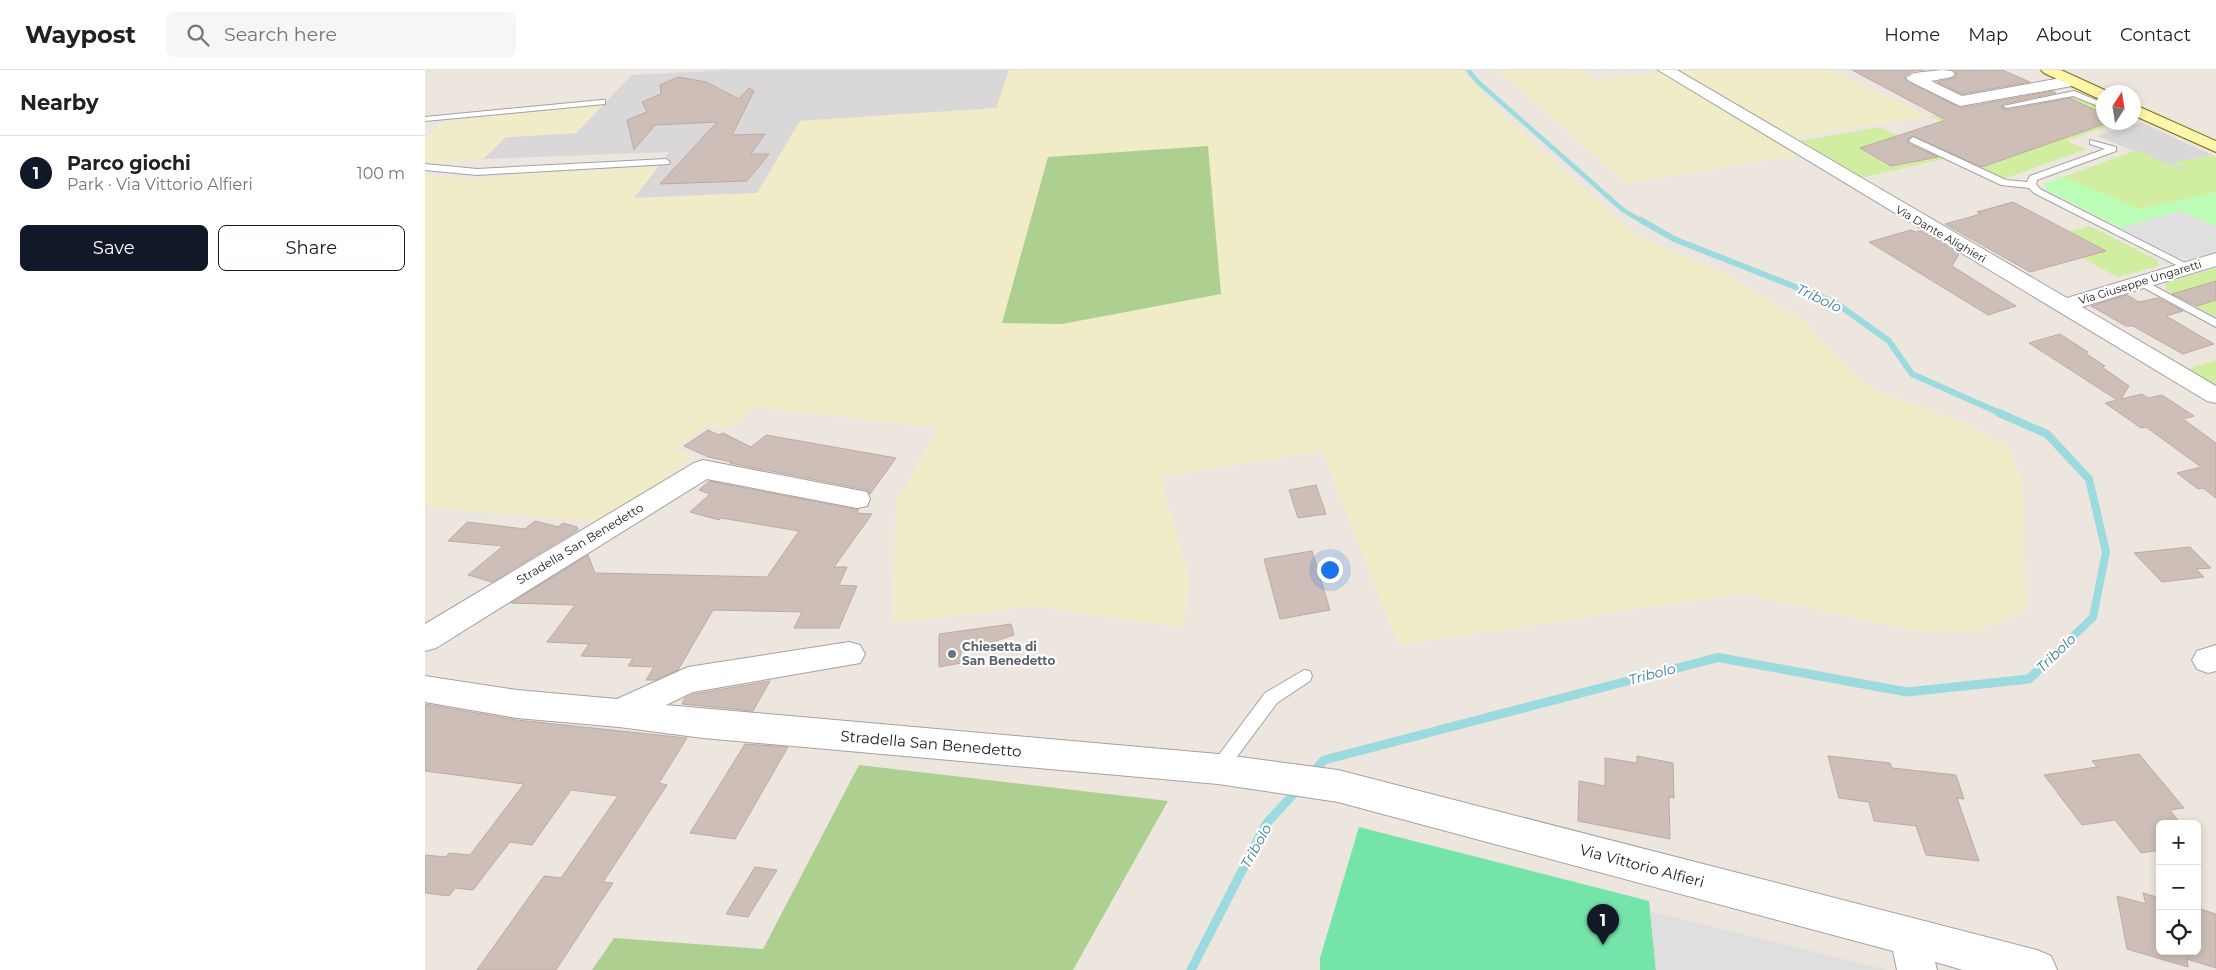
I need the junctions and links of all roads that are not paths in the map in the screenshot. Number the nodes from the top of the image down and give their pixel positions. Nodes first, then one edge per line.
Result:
1 (1666, 70) edge
2 (2049, 70) edge
3 (1947, 74) dead end
4 (2072, 81) junction
5 (2096, 92) edge
6 (602, 102) dead end
7 (2096, 103) edge
8 (2007, 106) dead end
9 (2141, 113) edge
10 (425, 119) edge
11 (1913, 140) dead end
12 (2093, 142) dead end
13 (2216, 147) edge
14 (667, 162) dead end
15 (425, 167) edge
16 (2032, 185) junction
17 (2216, 259) edge
18 (2188, 267) junction
19 (2141, 282) junction
20 (2064, 306) junction
21 (2216, 324) edge
22 (2216, 396) edge
23 (857, 499) dead end
24 (425, 639) edge
25 (849, 654) dead end
26 (1305, 676) dead end
27 (425, 689) edge
28 (619, 712) junction
29 (1231, 772) junction
30 (1913, 953) edge
31 (2037, 970) edge

1 - 20 street, Via Dante Alighieri
2 - 4 street
3 - 4 street
4 - 5 street
6 - 10 lane
7 - 8 lane
9 - 13 street
11 - 16 lane
12 - 16 lane
14 - 15 lane
16 - 18 lane
17 - 18 street, Via Giuseppe Ungaretti
18 - 19 street, Via Giuseppe Ungaretti
19 - 20 street, Via Giuseppe Ungaretti
19 - 21 lane
20 - 22 street, Via Dante Alighieri
23 - 24 street, Stradella San Benedetto
25 - 28 street, Stradella San Benedetto
26 - 29 lane
27 - 28 street, Stradella San Benedetto
28 - 29 street, Stradella San Benedetto
29 - 30 street, Via Vittorio Alfieri
30 - 31 street, Via Vittorio Alfieri

